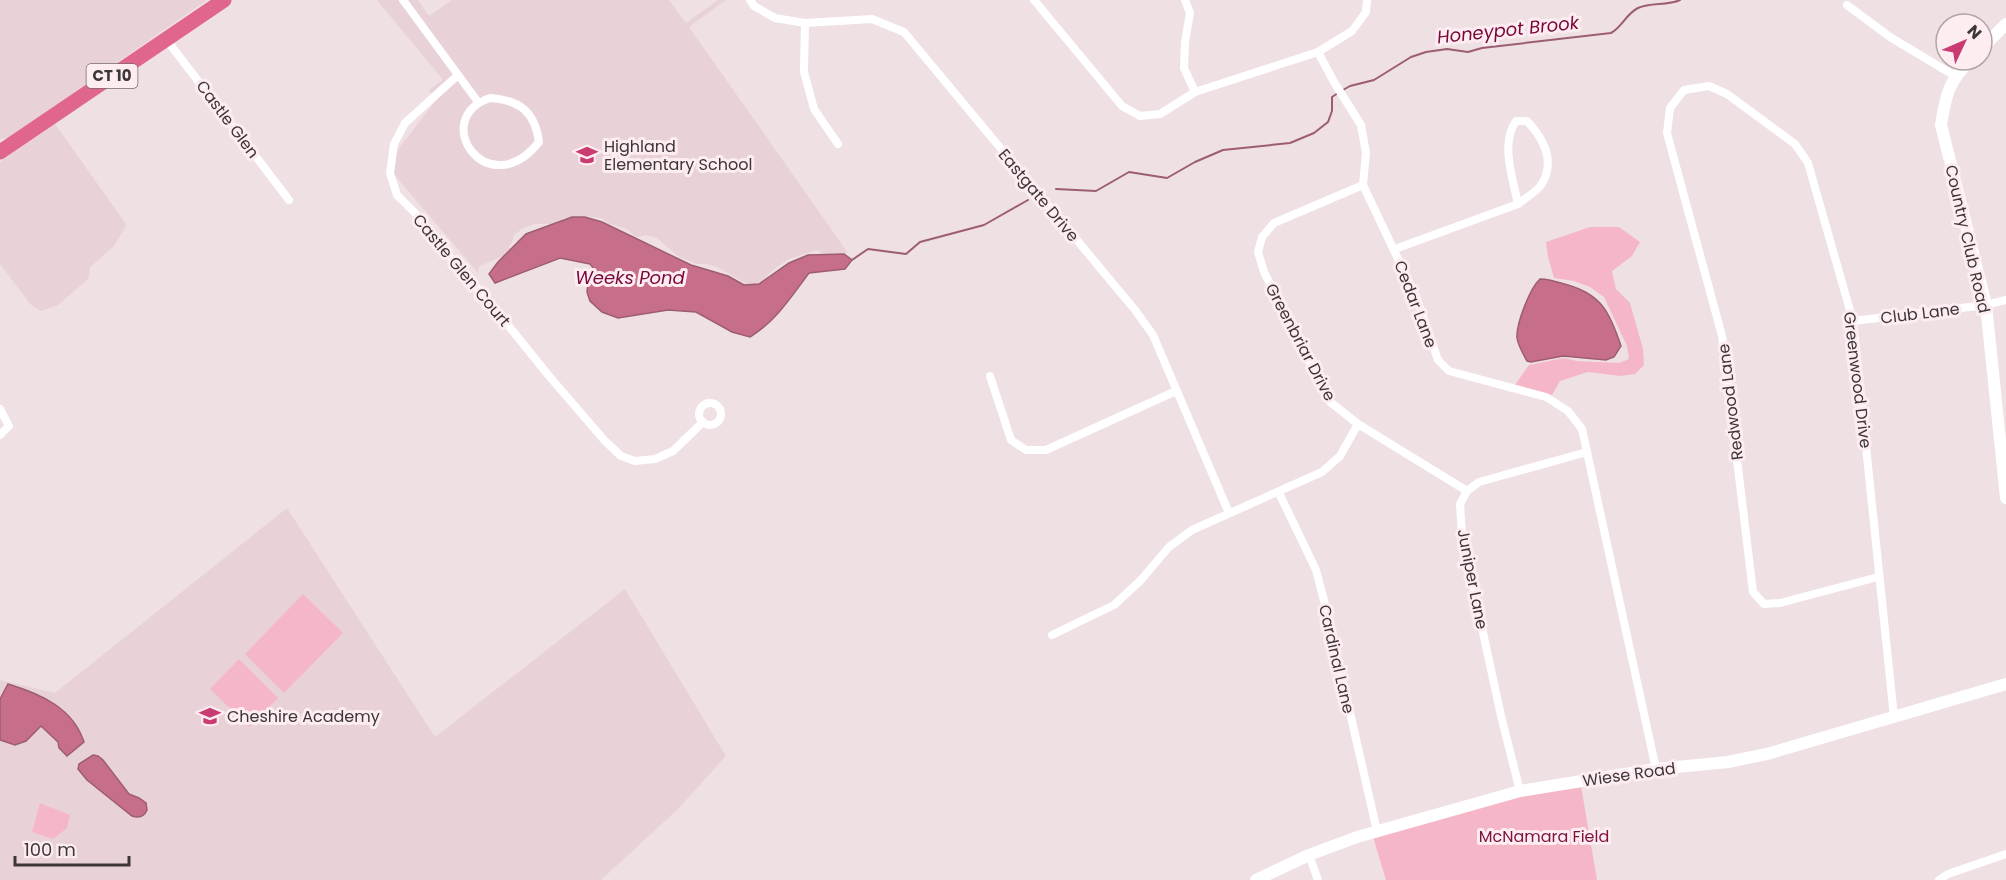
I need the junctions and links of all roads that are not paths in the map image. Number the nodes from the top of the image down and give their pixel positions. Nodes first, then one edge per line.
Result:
1 (224, 0) edge
2 (403, 0) edge
3 (750, 0) edge
4 (1034, 0) edge
5 (1185, 0) edge
6 (1367, 0) edge
7 (1846, 5) dead end
8 (805, 23) junction
9 (2006, 24) edge
10 (1994, 36) edge
11 (166, 39) junction
12 (1318, 52) junction
13 (1959, 72) edge
14 (458, 75) junction
15 (1955, 76) junction
16 (1684, 90) joint
17 (1196, 92) junction
18 (478, 102) junction
19 (838, 144) dead end
20 (0, 152) edge
21 (1363, 185) junction
22 (289, 200) dead end
23 (1518, 204) junction
24 (1395, 249) junction
25 (2006, 300) edge
26 (1986, 305) junction
27 (1853, 321) junction
28 (990, 376) dead end
29 (1176, 391) junction
30 (0, 408) edge
31 (703, 422) dead end
32 (1358, 424) junction
33 (0, 435) edge
34 (1587, 452) junction
35 (1467, 491) junction
36 (1279, 493) junction
37 (2006, 498) edge
38 (1229, 513) junction
39 (1878, 577) junction
40 (1052, 635) dead end
41 (2006, 684) edge
42 (1894, 717) junction
43 (1656, 769) junction
44 (1520, 791) junction
45 (1377, 831) junction
46 (2006, 854) edge
47 (1309, 855) junction
48 (1256, 880) edge
49 (1318, 880) edge
50 (1939, 880) edge

1 - 11 highway, CT 10
2 - 14 street
3 - 8 street, Eastgate Drive
4 - 17 street
5 - 17 street
6 - 12 street
7 - 15 street
8 - 19 street
8 - 29 street, Eastgate Drive
9 - 10 street
11 - 20 highway, CT 10
11 - 22 street, Castle Glen
12 - 17 street
12 - 21 street
13 - 15 street, Country Club Road
14 - 18 street
14 - 31 street, Castle Glen Court
15 - 26 street, Country Club Road
16 - 27 street, Greenwood Drive
16 - 39 street, Redwood Lane
18 - 18 street
21 - 24 street, Cedar Lane
21 - 32 street, Greenbriar Drive
23 - 23 street
23 - 24 street
24 - 34 street, Cedar Lane
25 - 26 street, Club Lane
26 - 27 street, Club Lane
26 - 37 street, Country Club Road
27 - 39 street, Greenwood Drive
28 - 29 street
29 - 38 street, Eastgate Drive
30 - 33 street
32 - 35 street, Greenbriar Drive
32 - 36 street
34 - 35 street
34 - 43 street, Cedar Lane
35 - 44 street, Juniper Lane
36 - 38 street
36 - 45 street, Cardinal Lane
38 - 40 street
39 - 42 street, Greenwood Drive
41 - 42 street, Wiese Road
42 - 43 street, Wiese Road
43 - 44 street, Wiese Road
44 - 45 street, Wiese Road
45 - 47 street, Wiese Road
46 - 50 street
47 - 48 street, Wiese Road
47 - 49 street

